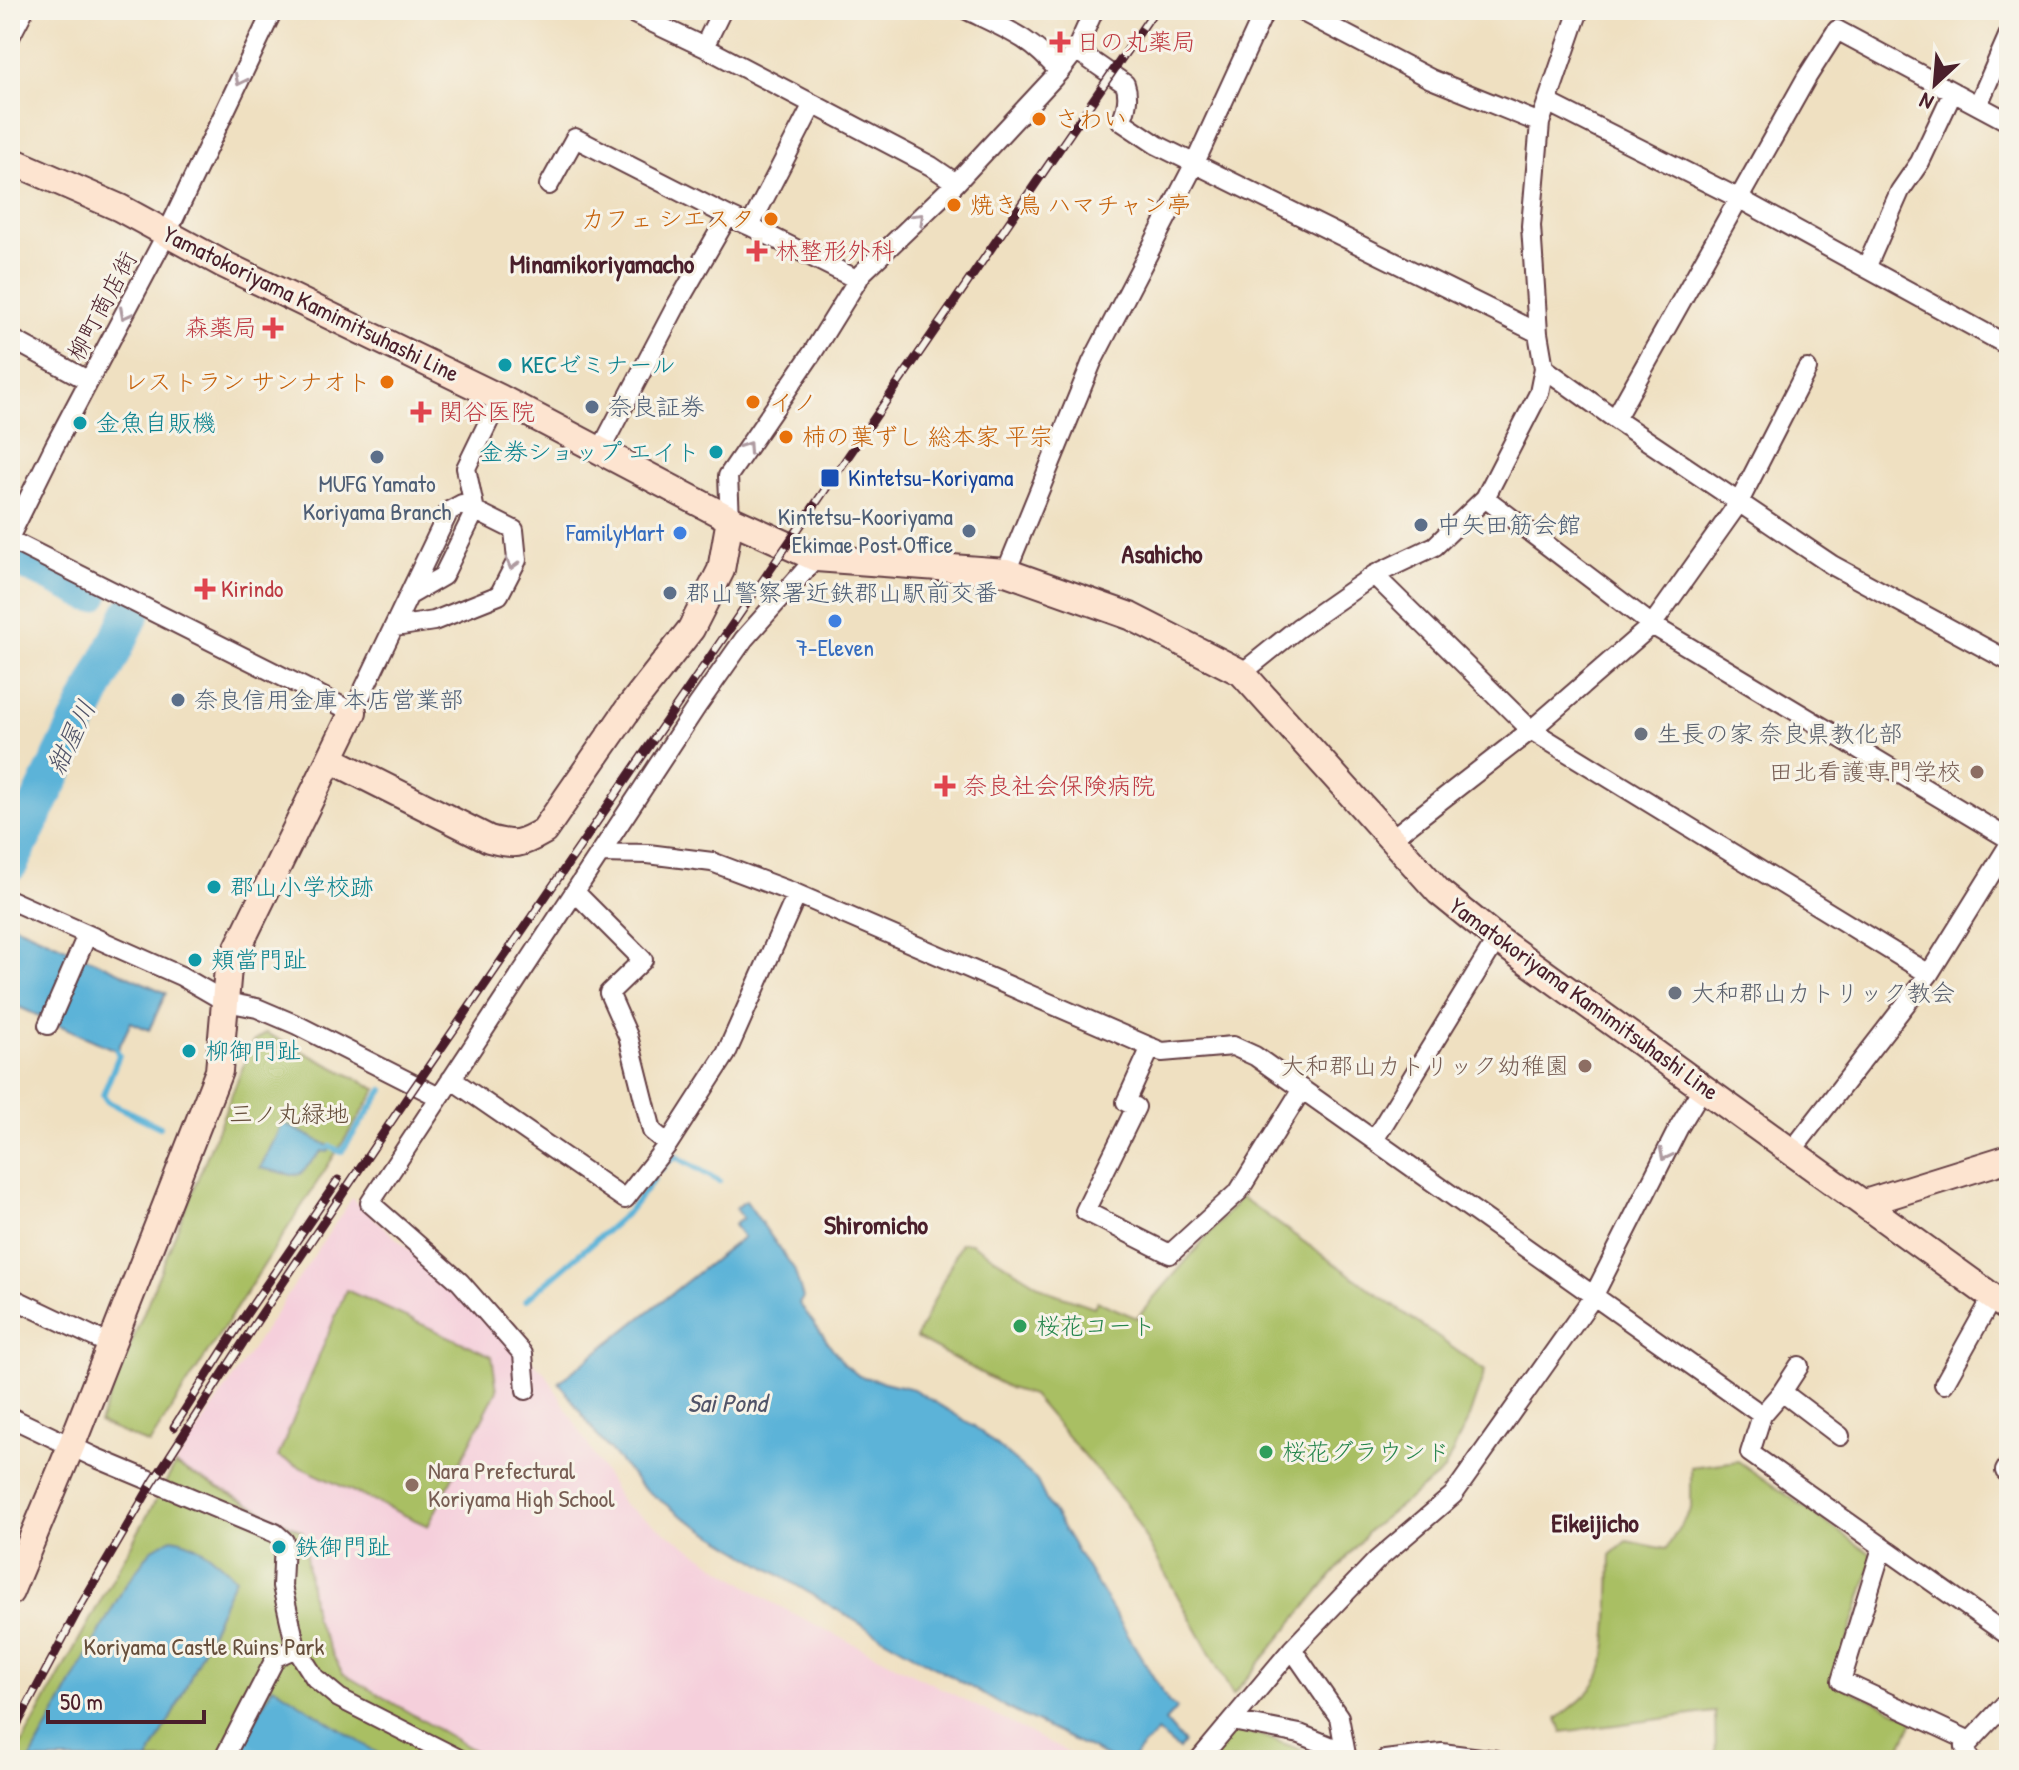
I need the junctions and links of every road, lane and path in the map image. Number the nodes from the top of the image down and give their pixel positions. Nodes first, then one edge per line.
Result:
1 (24, 10) edge
2 (273, 10) edge
3 (626, 10) edge
4 (722, 10) edge
5 (967, 10) edge
6 (1094, 10) edge
7 (1265, 10) edge
8 (1299, 10) edge
9 (1579, 10) edge
10 (2009, 34) edge
11 (10, 37) edge
12 (704, 47) junction
13 (1076, 50) junction
14 (1059, 72) junction
15 (1953, 92) junction
16 (1547, 102) junction
17 (813, 104) junction
18 (1978, 105) junction
19 (2009, 122) edge
20 (1540, 123) junction
21 (10, 160) edge
22 (1194, 165) junction
23 (956, 183) junction
24 (549, 185) dead end
25 (1740, 199) junction
26 (728, 216) junction
27 (750, 226) junction
28 (167, 233) junction
29 (1866, 268) junction
30 (858, 280) junction
31 (1538, 333) junction
32 (10, 338) edge
33 (2009, 346) edge
34 (1544, 368) junction
35 (1807, 369) dead end
36 (89, 381) junction
37 (500, 398) junction
38 (1615, 419) junction
39 (601, 449) junction
40 (1485, 498) junction
41 (1738, 504) junction
42 (475, 511) junction
43 (730, 519) junction
44 (10, 538) edge
45 (816, 558) junction
46 (1006, 572) junction
47 (1374, 575) junction
48 (1652, 625) junction
49 (395, 627) junction
50 (2009, 661) edge
51 (1242, 673) junction
52 (353, 712) junction
53 (1531, 730) junction
54 (330, 759) junction
55 (1391, 839) junction
56 (2009, 839) edge
57 (2009, 845) edge
58 (601, 853) junction
59 (575, 892) junction
60 (797, 894) junction
61 (10, 900) edge
62 (87, 935) junction
63 (1497, 939) junction
64 (1929, 974) junction
65 (226, 1002) junction
66 (48, 1025) dead end
67 (1151, 1047) junction
68 (451, 1079) junction
69 (1703, 1087) junction
70 (1302, 1089) junction
71 (439, 1097) junction
72 (1374, 1140) junction
73 (668, 1144) junction
74 (1791, 1152) junction
75 (2009, 1158) edge
76 (1865, 1203) junction
77 (10, 1297) edge
78 (1593, 1297) junction
79 (2001, 1303) edge
80 (111, 1345) junction
81 (1799, 1366) dead end
82 (1944, 1384) dead end
83 (526, 1390) dead end
84 (1782, 1392) junction
85 (1762, 1415) junction
86 (10, 1417) edge
87 (1840, 1436) dead end
88 (72, 1444) junction
89 (2009, 1464) edge
90 (2009, 1474) edge
91 (1882, 1548) junction
92 (10, 1592) edge
93 (2009, 1636) edge
94 (296, 1648) junction
95 (1292, 1649) junction
96 (2009, 1700) edge
97 (1232, 1721) junction
98 (1970, 1751) edge
99 (1346, 1756) edge
100 (223, 1760) edge
101 (461, 1760) edge
102 (1199, 1760) edge
103 (1385, 1760) edge
104 (1496, 1760) edge

1 - 11 street
2 -> 28 street, 柳町商店街
3 - 12 street
4 - 12 street
5 - 14 street
6 - 13 street
7 - 22 street
8 - 20 street
9 - 16 street
10 - 18 street
12 - 17 street
13 - 14 street
13 - 22 street
14 - 23 street
15 - 18 street
15 - 25 street
15 - 29 street
16 - 20 street
16 - 25 street
17 - 23 street
17 - 27 street
18 - 19 street
20 - 31 street
21 - 28 main road, Yamatokoriyama Kamimitsuhashi Line
22 - 31 street
22 - 46 street
30 -> 23 street
24 - 26 street
25 - 29 street
25 - 38 street
26 - 27 street
26 - 39 street
27 - 30 street
28 -> 36 street, 柳町商店街
28 - 37 main road, Yamatokoriyama Kamimitsuhashi Line
29 - 33 street
43 -> 30 street
31 - 34 street
32 - 36 street
34 - 38 street
34 - 40 street
35 - 41 street
36 - 44 street, 柳町商店街
37 - 39 main road, Yamatokoriyama Kamimitsuhashi Line
37 - 42 street
38 - 41 street
39 - 43 main road, Yamatokoriyama Kamimitsuhashi Line
40 - 47 street
40 - 48 street
41 - 48 street
41 - 50 street
42 - 49 street
42 -> 49 street
43 - 45 main road, Yamatokoriyama Kamimitsuhashi Line
43 - 54 main road
44 - 52 street
45 - 46 main road, Yamatokoriyama Kamimitsuhashi Line
45 - 58 street
46 - 51 main road, Yamatokoriyama Kamimitsuhashi Line
47 - 51 street
47 - 53 street
48 - 53 street
48 - 56 street
49 - 52 street
51 - 55 main road, Yamatokoriyama Kamimitsuhashi Line
52 - 54 main road
53 - 55 street
53 - 64 street
54 - 65 main road
55 - 63 main road, Yamatokoriyama Kamimitsuhashi Line
57 - 64 street
58 - 59 street
58 - 60 street
59 - 68 street
59 - 73 street
60 - 67 street
60 - 73 street
61 - 62 street
62 - 65 street
62 - 66 street
63 - 69 main road, Yamatokoriyama Kamimitsuhashi Line
63 - 72 street
64 - 74 street
65 - 71 street
65 - 80 main road
67 - 70 street
67 - 70 street
68 - 71 street
68 - 73 street
69 - 74 main road, Yamatokoriyama Kamimitsuhashi Line
69 -> 78 street
70 - 72 street
71 - 83 street
72 - 78 street
74 - 76 main road, Yamatokoriyama Kamimitsuhashi Line
75 - 76 main road
76 - 79 main road, Yamatokoriyama Kamimitsuhashi Line
77 - 80 street
78 - 85 street
78 - 95 street
79 - 82 street
80 - 88 main road
81 - 84 street
84 - 85 street
84 - 87 street
85 - 91 street
86 - 88 street
88 - 92 main road
88 - 94 street
89 - 90 street
91 - 93 street
91 - 98 street
94 - 100 street
94 - 101 street
95 - 97 street
95 - 99 street
96 - 98 street
97 - 99 street
97 - 102 street
103 - 104 street

